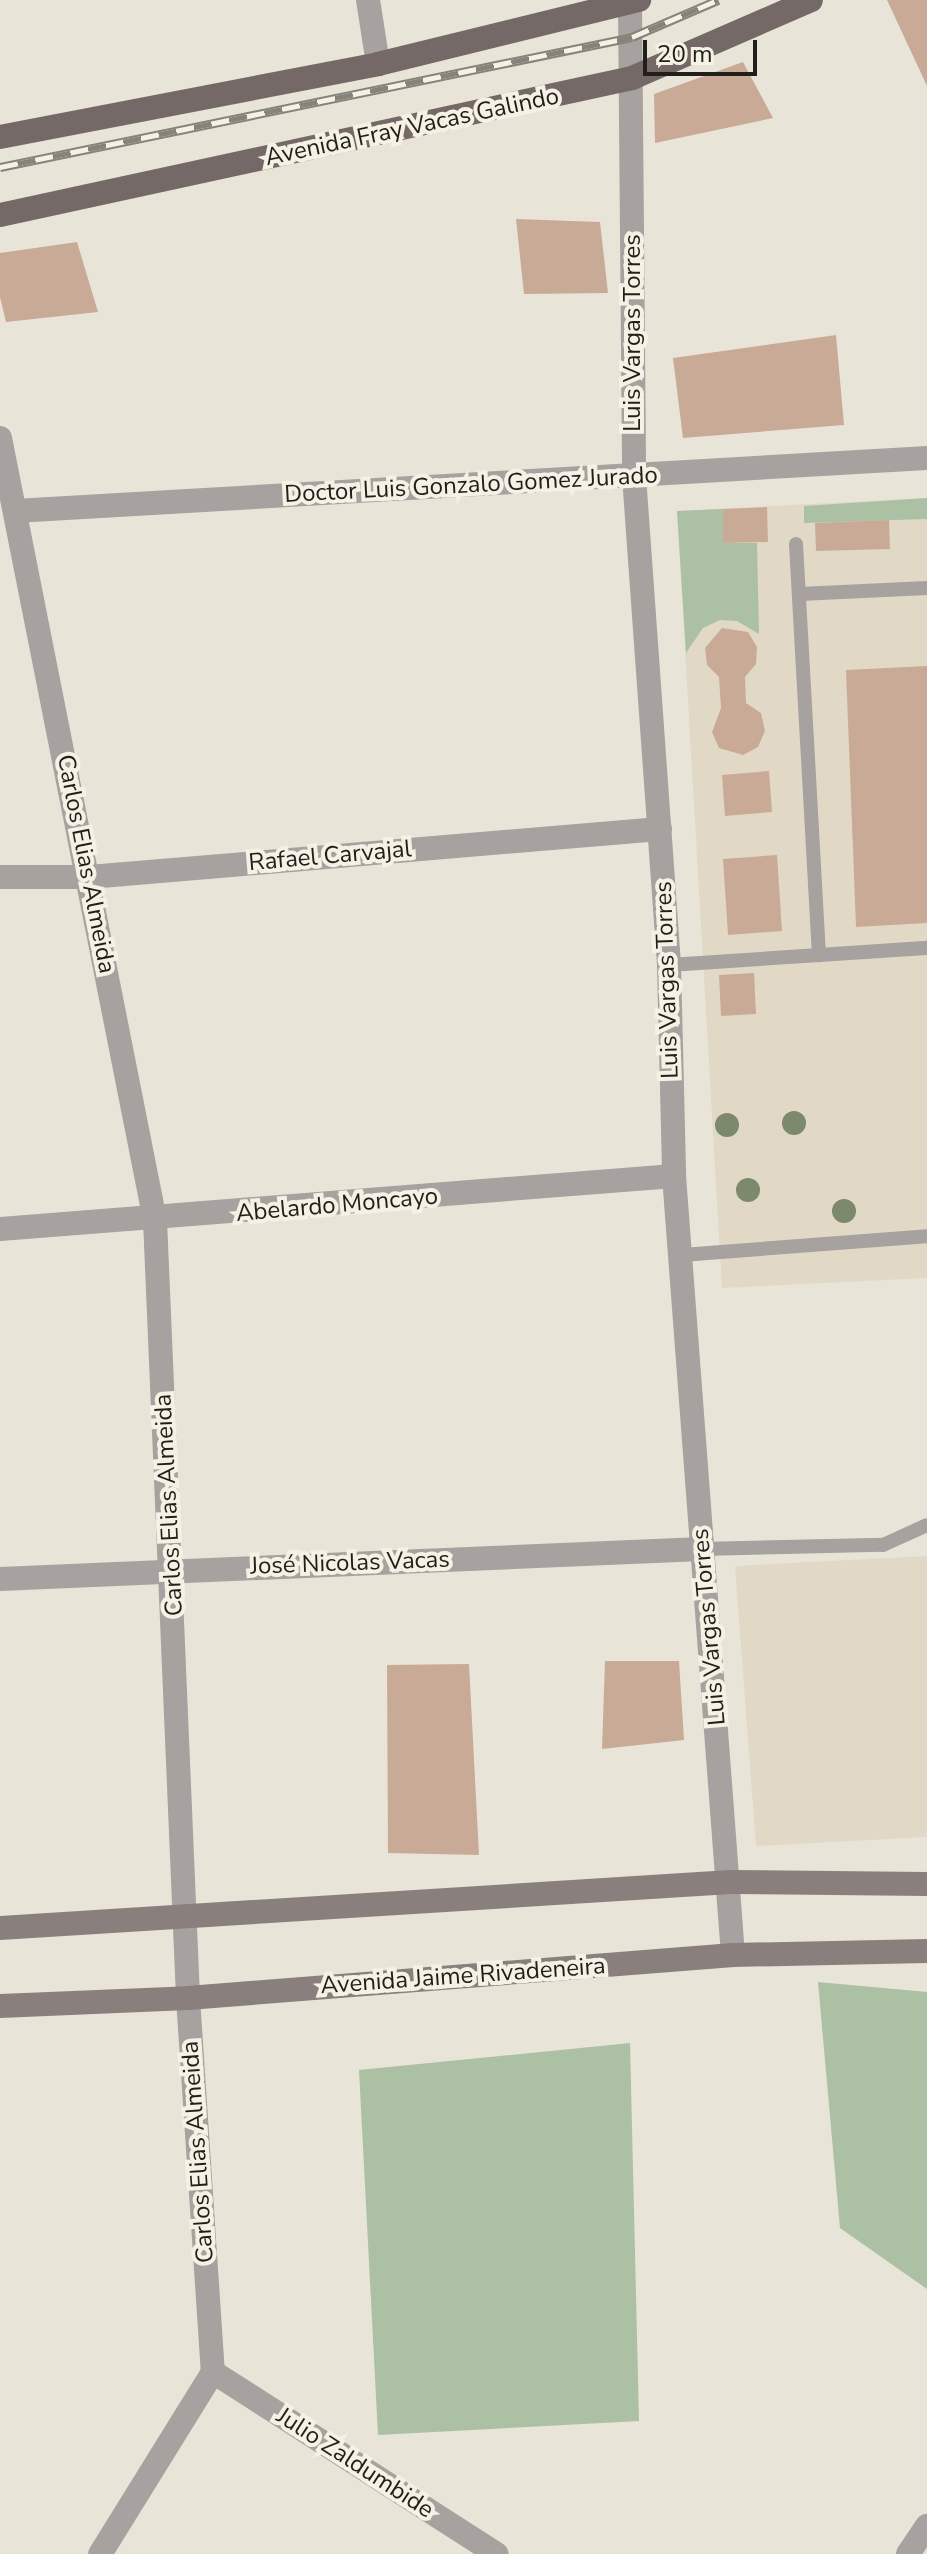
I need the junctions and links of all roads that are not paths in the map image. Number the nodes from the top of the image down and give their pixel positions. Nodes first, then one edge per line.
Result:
1 (368, 0) edge
2 (811, 0) edge
3 (634, 2) edge
4 (378, 64) junction
5 (632, 78) junction
6 (0, 137) edge
7 (0, 215) edge
8 (0, 438) edge
9 (927, 458) edge
10 (634, 476) junction
11 (15, 511) junction
12 (796, 544) dead end
13 (927, 588) edge
14 (800, 594) junction
15 (660, 829) junction
16 (0, 877) edge
17 (89, 877) junction
18 (927, 948) edge
19 (819, 955) junction
20 (669, 965) junction
21 (674, 1176) junction
22 (155, 1220) junction
23 (0, 1229) edge
24 (927, 1236) edge
25 (682, 1255) junction
26 (927, 1525) edge
27 (701, 1549) junction
28 (173, 1570) junction
29 (0, 1579) edge
30 (731, 1882) junction
31 (927, 1884) edge
32 (188, 1918) junction
33 (0, 1928) edge
34 (927, 1951) edge
35 (733, 1955) junction
36 (188, 1998) junction
37 (0, 2006) edge
38 (213, 2372) junction
39 (927, 2526) edge
40 (100, 2554) edge
41 (497, 2554) edge
42 (908, 2554) edge

1 - 4 street
2 - 5 main road, Avenida Fray Vacas Galindo
3 - 4 main road
3 - 5 street, Luis Vargas Torres
4 - 6 main road
5 - 7 main road, Avenida Fray Vacas Galindo
5 - 10 street, Luis Vargas Torres
8 - 11 street, Carlos Elias Almeida
9 - 10 street, Doctor Luis Gonzalo Gomez Jurado
10 - 11 street, Doctor Luis Gonzalo Gomez Jurado
10 - 15 street, Luis Vargas Torres
11 - 17 street, Carlos Elias Almeida
12 - 14 lane
13 - 14 lane
14 - 19 lane
15 - 17 street, Rafael Carvajal
15 - 20 street, Luis Vargas Torres
16 - 17 street, Rafael Carvajal
17 - 22 street, Carlos Elias Almeida
18 - 19 lane
19 - 20 lane
20 - 21 street, Luis Vargas Torres
21 - 22 street, Abelardo Moncayo
21 - 25 street, Luis Vargas Torres
22 - 23 street, Abelardo Moncayo
22 - 28 street, Carlos Elias Almeida
24 - 25 lane
25 - 27 street, Luis Vargas Torres
26 - 27 lane
27 - 28 street, José Nicolas Vacas
27 - 30 street, Luis Vargas Torres
28 - 29 street, José Nicolas Vacas
28 - 32 street, Carlos Elias Almeida
30 - 31 main road
30 - 32 main road
30 - 35 street, Luis Vargas Torres
32 - 33 main road
32 - 36 street, Carlos Elias Almeida
34 - 35 main road, Avenida Jaime Rivadeneira
35 - 36 main road, Avenida Jaime Rivadeneira
36 - 37 main road, Avenida Jaime Rivadeneira
36 - 38 street, Carlos Elias Almeida
38 - 40 street
38 - 41 street, Julio Zaldumbide
39 - 42 street

